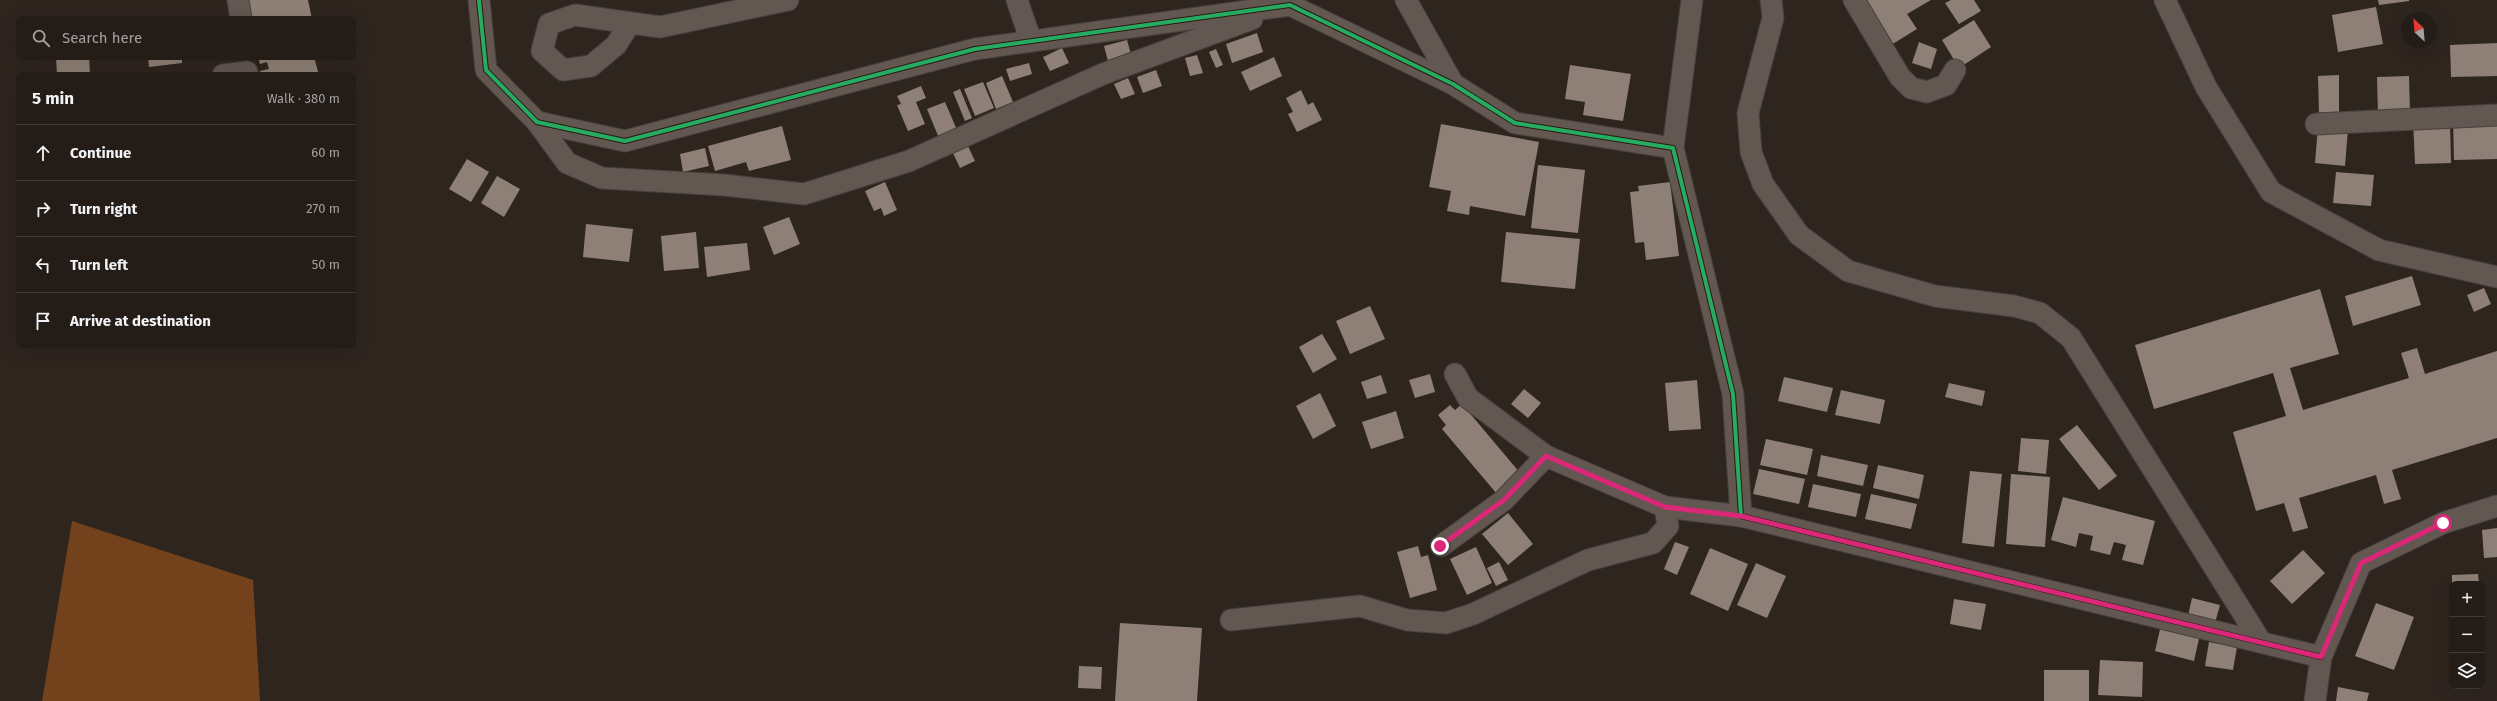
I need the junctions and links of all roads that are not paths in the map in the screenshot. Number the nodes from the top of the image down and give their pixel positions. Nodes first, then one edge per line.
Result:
1 (238, 0) edge
2 (479, 0) edge
3 (788, 0) edge
4 (1016, 0) edge
5 (1406, 0) edge
6 (1692, 0) edge
7 (1771, 0) edge
8 (1854, 0) edge
9 (2165, 0) edge
10 (1290, 5) junction
11 (241, 16) edge
12 (630, 23) dead end
13 (1032, 41) junction
14 (247, 68) edge
15 (1955, 70) dead end
16 (233, 72) edge
17 (1453, 84) junction
18 (2497, 115) edge
19 (537, 122) junction
20 (2316, 124) dead end
21 (1673, 148) junction
22 (2497, 277) edge
23 (1455, 374) dead end
24 (1546, 456) junction
25 (2497, 506) edge
26 (1665, 507) junction
27 (1741, 516) junction
28 (1440, 546) dead end
29 (1231, 620) dead end
30 (2261, 642) junction
31 (2321, 657) junction
32 (2316, 701) edge

1 - 11 street
2 - 19 street
3 - 12 street
4 - 13 street
5 - 17 street
6 - 21 street
7 - 30 street
8 - 15 street
9 - 22 street
10 - 13 street
10 - 17 street
10 - 19 street
13 - 19 street
14 - 16 street
17 - 21 street
18 - 20 street
21 - 27 street
23 - 24 street
24 - 26 street
24 - 28 street
25 - 31 street
26 - 27 street
26 - 29 street
27 - 30 street
30 - 31 street
31 - 32 street

